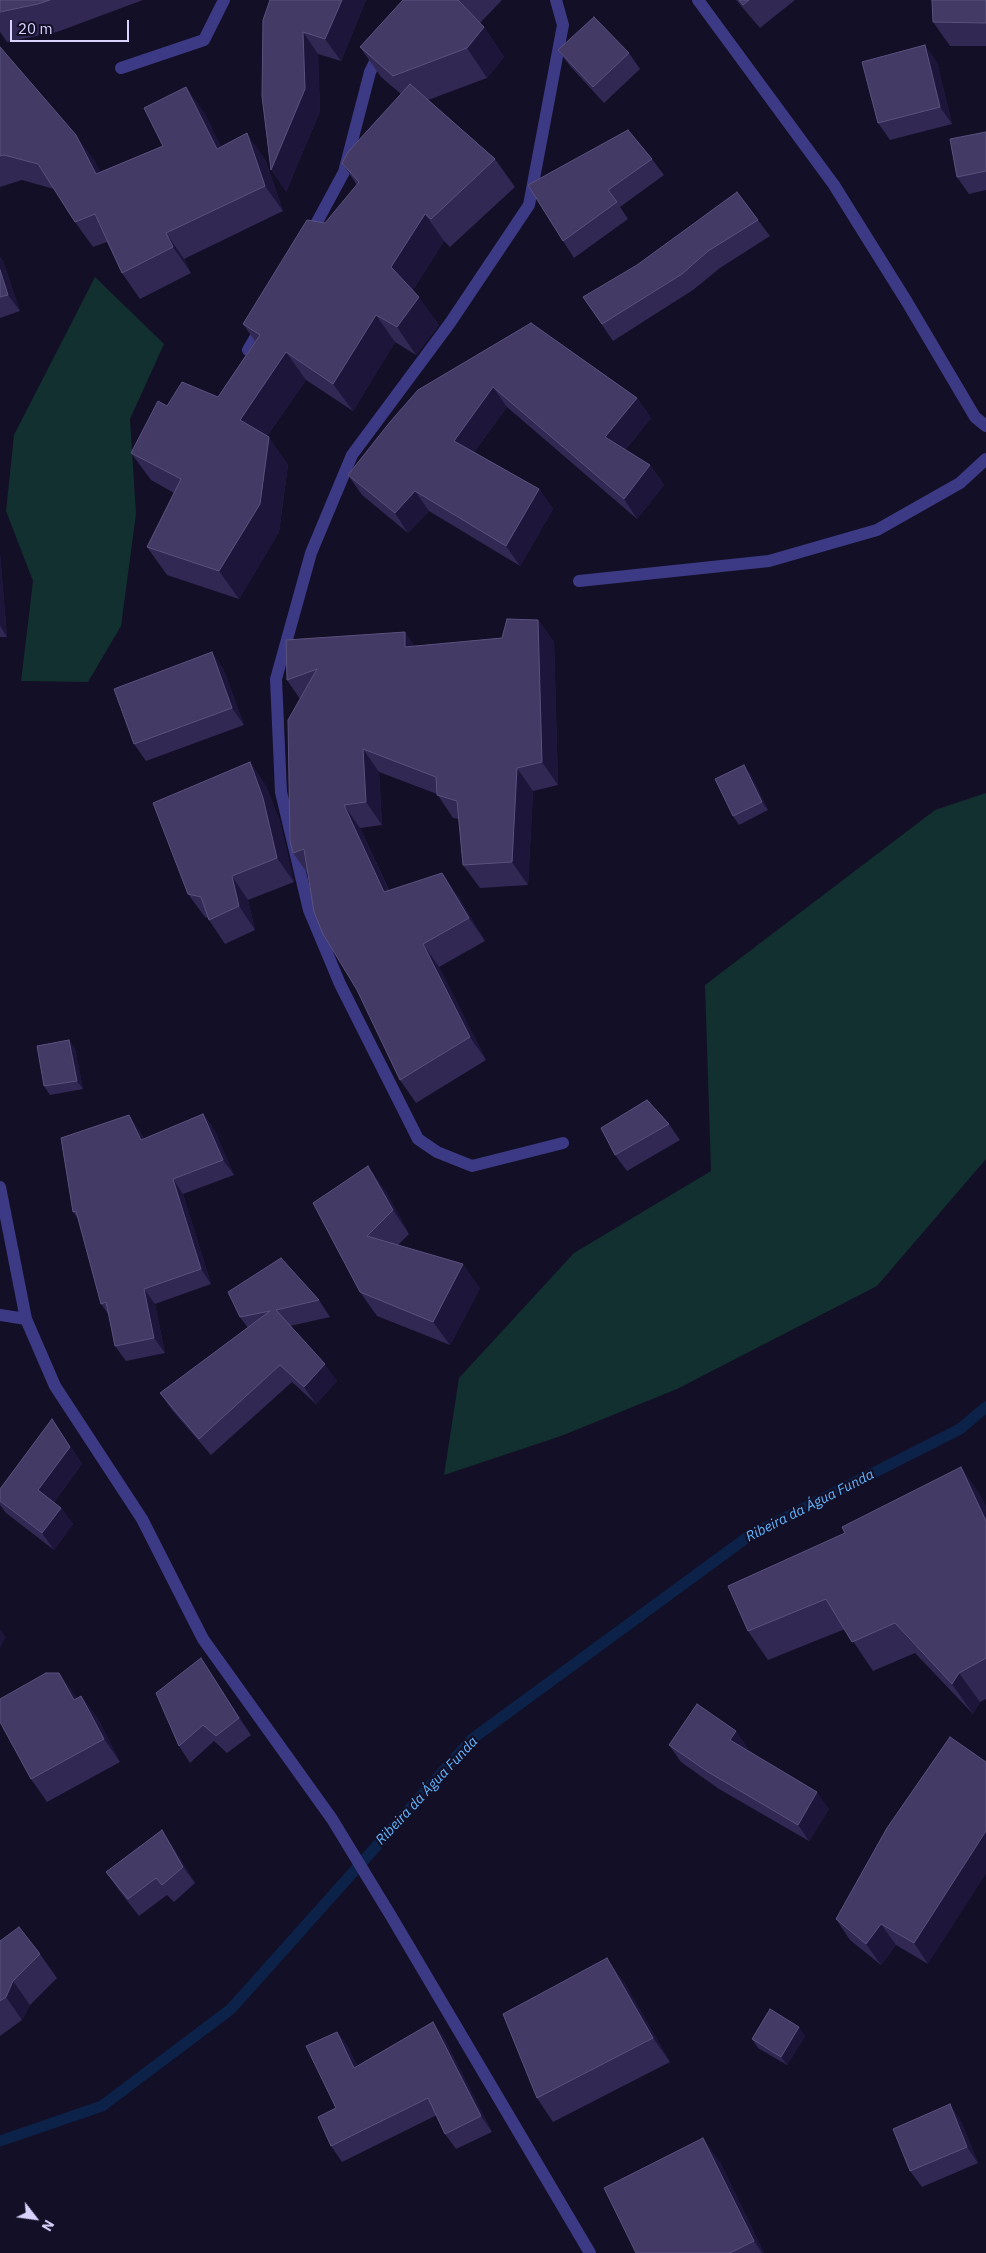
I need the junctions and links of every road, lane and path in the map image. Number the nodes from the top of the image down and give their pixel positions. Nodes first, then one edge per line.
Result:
1 (224, 0) edge
2 (556, 0) edge
3 (698, 0) edge
4 (387, 36) edge
5 (121, 68) dead end
6 (303, 249) edge
7 (266, 316) edge
8 (248, 350) edge
9 (986, 426) edge
10 (986, 459) edge
11 (579, 581) dead end
12 (563, 1143) dead end
13 (0, 1187) edge
14 (0, 1315) edge
15 (26, 1319) junction
16 (590, 2253) edge

1 - 5 street
2 - 12 street
3 - 9 street
4 - 6 street
7 - 8 street
10 - 11 street
13 - 15 street
14 - 15 street
15 - 16 street

